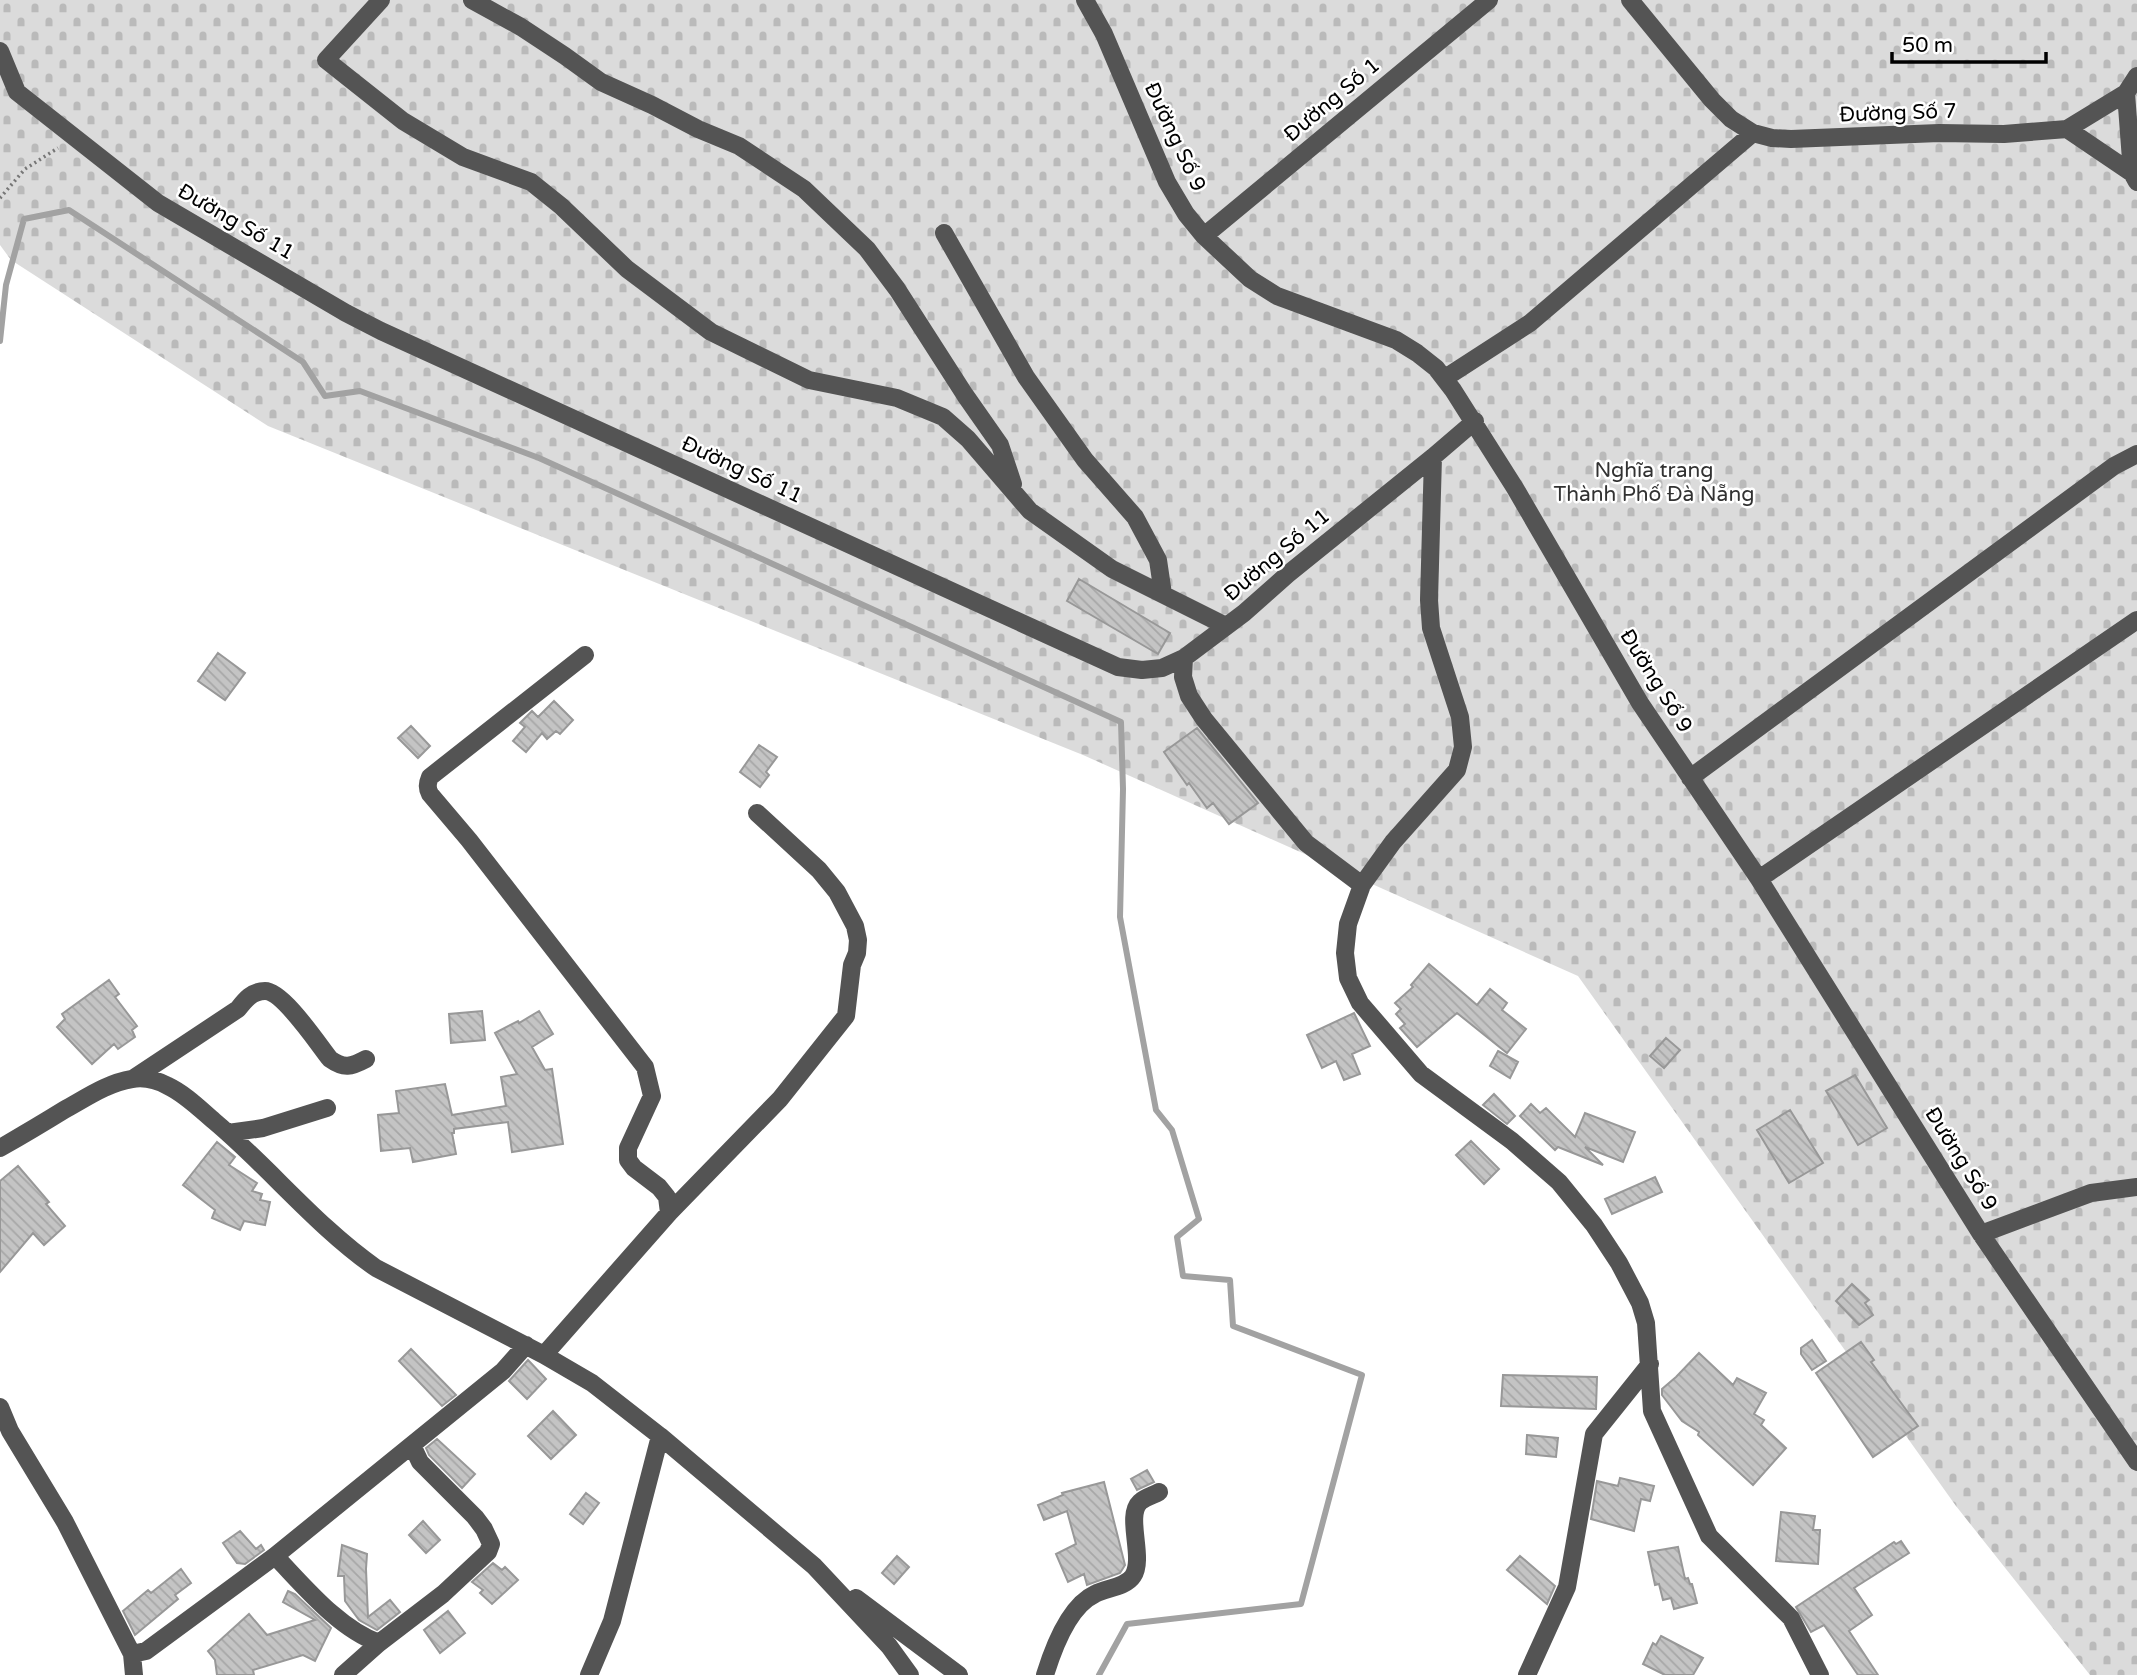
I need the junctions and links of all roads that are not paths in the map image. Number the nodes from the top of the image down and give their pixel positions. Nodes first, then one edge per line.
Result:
1 (381, 0) edge
2 (472, 0) edge
3 (1085, 0) edge
4 (1489, 0) edge
5 (1630, 0) edge
6 (0, 51) edge
7 (2137, 76) edge
8 (2126, 93) junction
9 (2067, 129) junction
10 (1752, 133) junction
11 (2135, 178) edge
12 (944, 233) dead end
13 (1204, 236) junction
14 (1445, 379) junction
15 (1475, 421) junction
16 (2137, 454) edge
17 (1433, 457) junction
18 (1018, 496) junction
19 (1163, 594) junction
20 (2137, 621) edge
21 (1226, 626) junction
22 (585, 655) dead end
23 (1184, 658) junction
24 (1690, 778) junction
25 (757, 813) dead end
26 (1759, 879) junction
27 (1362, 885) junction
28 (366, 1059) dead end
29 (134, 1078) junction
30 (327, 1108) dead end
31 (228, 1133) junction
32 (0, 1148) edge
33 (2137, 1187) edge
34 (669, 1213) junction
35 (1981, 1234) junction
36 (526, 1345) junction
37 (544, 1355) junction
38 (1650, 1364) junction
39 (0, 1407) edge
40 (660, 1436) junction
41 (412, 1445) junction
42 (2137, 1462) edge
43 (1160, 1492) dead end
44 (275, 1556) junction
45 (814, 1566) junction
46 (379, 1643) junction
47 (132, 1654) junction
48 (134, 1675) edge
49 (343, 1675) edge
50 (589, 1675) edge
51 (910, 1675) edge
52 (959, 1675) edge
53 (1045, 1675) edge
54 (1527, 1675) edge
55 (1820, 1675) edge

1 - 18 street
2 - 18 street
3 - 13 street, Đường Số 9
4 - 13 street, Đường Số 1
5 - 10 street, Đường Số 7
6 - 23 street, Đường Số 11
7 - 8 street
8 - 9 street, Đường Số 7
8 - 11 street
9 - 10 street, Đường Số 7
9 - 11 street
10 - 14 street
12 - 19 street
13 - 14 street, Đường Số 9
14 - 15 street, Đường Số 9
15 - 17 street, Đường Số 11
15 - 24 street, Đường Số 9
16 - 24 street
17 - 21 street, Đường Số 11
17 - 27 street
18 - 19 street
19 - 21 street
20 - 26 street
21 - 23 street, Đường Số 11
22 - 34 street
23 - 27 street
24 - 26 street, Đường Số 9
25 - 34 street
26 - 35 street, Đường Số 9
27 - 38 street
28 - 29 street
29 - 31 street
29 - 32 street
30 - 31 street
31 - 36 street
33 - 35 street
34 - 37 street
35 - 42 street, Đường Số 9
36 - 37 street
36 - 41 street
37 - 40 street
38 - 54 street
38 - 55 street
39 - 47 street
40 - 45 street
40 - 50 street
41 - 44 street
41 - 46 street
43 - 53 street
44 - 46 street
44 - 47 street
45 - 51 street
45 - 52 street
46 - 49 street
47 - 48 street

